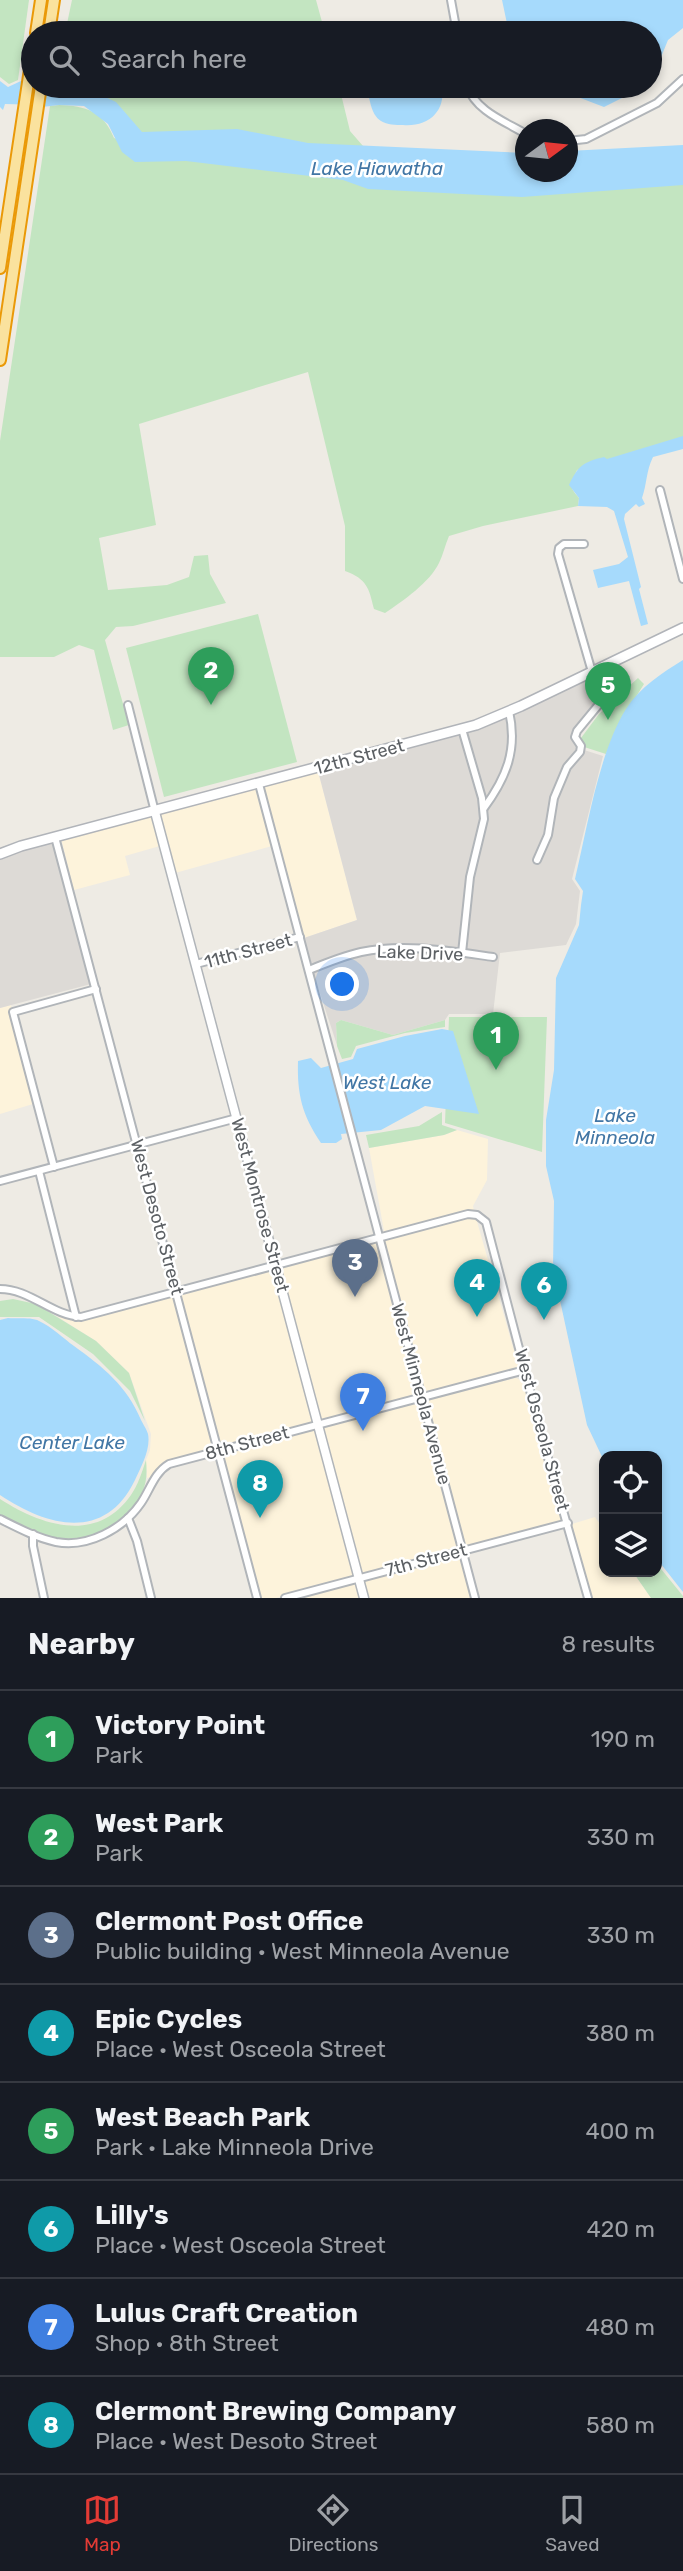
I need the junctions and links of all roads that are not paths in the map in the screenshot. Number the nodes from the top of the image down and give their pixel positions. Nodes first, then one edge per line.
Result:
1 (41, 0) edge
2 (54, 0) edge
3 (451, 0) edge
4 (38, 21) edge
5 (51, 21) edge
6 (455, 21) edge
7 (683, 79) edge
8 (26, 98) edge
9 (39, 98) edge
10 (473, 98) edge
11 (515, 128) edge
12 (578, 140) edge
13 (0, 269) edge
14 (13, 271) junction
15 (0, 360) edge
16 (660, 490) dead end
17 (583, 544) dead end
18 (683, 579) edge
19 (683, 628) edge
20 (596, 670) junction
21 (128, 705) dead end
22 (509, 711) junction
23 (462, 729) junction
24 (259, 784) junction
25 (484, 808) junction
26 (155, 812) junction
27 (55, 837) junction
28 (0, 851) edge
29 (537, 860) dead end
30 (300, 937) junction
31 (462, 953) junction
32 (493, 957) dead end
33 (195, 964) junction
34 (309, 970) junction
35 (96, 989) junction
36 (237, 1118) junction
37 (138, 1145) junction
38 (54, 1167) junction
39 (39, 1171) junction
40 (0, 1181) edge
41 (380, 1237) junction
42 (275, 1265) junction
43 (0, 1289) edge
44 (177, 1292) junction
45 (76, 1317) junction
46 (525, 1370) junction
47 (423, 1397) junction
48 (318, 1424) junction
49 (219, 1451) junction
50 (128, 1518) junction
51 (0, 1520) edge
52 (568, 1523) junction
53 (33, 1534) junction
54 (463, 1551) junction
55 (358, 1579) junction
56 (44, 1598) edge
57 (151, 1598) edge
58 (257, 1598) edge
59 (285, 1598) edge
60 (364, 1598) edge
61 (475, 1598) edge
62 (587, 1598) edge

1 - 4 highway
2 - 5 highway
3 - 6 street
7 - 12 street
8 - 13 highway
9 - 14 highway
10 - 11 street
13 - 14 street
14 - 15 highway
16 - 18 street
17 - 20 street
19 - 20 main road, 12th Street
20 - 22 main road, 12th Street
20 - 29 street
21 - 26 street
22 - 23 main road, 12th Street
22 - 25 street
23 - 24 main road, 12th Street
23 - 25 street
24 - 26 main road, 12th Street
24 - 30 street, West Minneola Avenue
25 - 31 street
26 - 27 main road, 12th Street
26 - 33 street, West Montrose Street
27 - 28 main road, 12th Street
27 - 35 street, West Desoto Street
30 - 33 street, 11th Street
30 - 34 street, West Minneola Avenue
31 - 32 street, Lake Drive
31 - 34 street, Lake Drive
33 - 36 street, West Montrose Street
34 - 41 street, West Minneola Avenue
35 - 37 street, West Desoto Street
35 - 38 street
36 - 37 street
36 - 42 street, West Montrose Street
37 - 38 street
37 - 44 street, West Desoto Street
38 - 39 street
39 - 40 street
39 - 45 street
41 - 42 street
41 - 46 street, West Osceola Street
41 - 47 street, West Minneola Avenue
42 - 44 street
42 - 48 street, West Montrose Street
43 - 45 street
44 - 45 street
44 - 49 street, West Desoto Street
46 - 47 street, 8th Street
46 - 52 street, West Osceola Street
47 - 48 street, 8th Street
47 - 54 street, West Minneola Avenue
48 - 49 street, 8th Street
48 - 55 street, West Montrose Street
49 - 50 street, 8th Street
49 - 58 street, West Desoto Street
50 - 53 street, 8th Street
50 - 57 street
51 - 53 street, 8th Street
52 - 54 street, 7th Street
52 - 62 street, West Osceola Street
53 - 56 street
54 - 55 street, 7th Street
54 - 61 street, West Minneola Avenue
55 - 59 street, 7th Street
55 - 60 street, West Montrose Street

